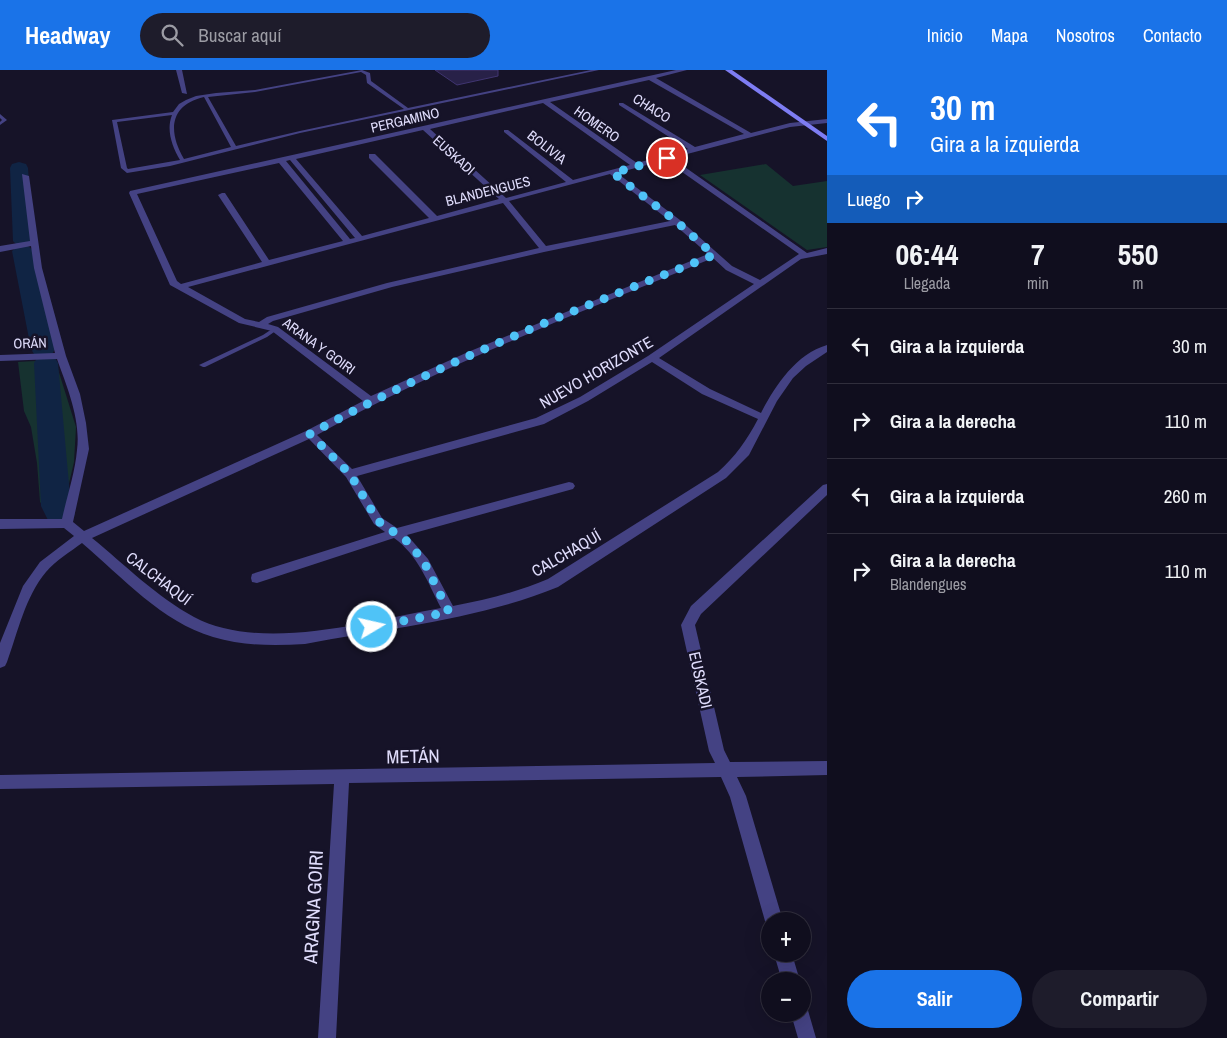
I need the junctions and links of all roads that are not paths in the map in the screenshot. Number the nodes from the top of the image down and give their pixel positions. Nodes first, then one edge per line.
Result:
1 (179, 70) edge
2 (598, 70) edge
3 (684, 70) edge
4 (729, 70) edge
5 (651, 78) junction
6 (185, 93) dead end
7 (206, 97) junction
8 (544, 101) junction
9 (621, 104) dead end
10 (408, 110) junction
11 (174, 113) junction
12 (0, 115) edge
13 (827, 121) edge
14 (804, 123) junction
15 (0, 124) edge
16 (425, 128) junction
17 (506, 131) dead end
18 (750, 135) junction
19 (827, 139) edge
20 (234, 148) junction
21 (694, 150) junction
22 (372, 156) dead end
23 (292, 158) junction
24 (667, 158) junction
25 (282, 160) junction
26 (183, 161) junction
27 (636, 166) junction
28 (613, 173) junction
29 (25, 176) dead end
30 (572, 184) junction
31 (132, 195) joint
32 (222, 195) dead end
33 (506, 201) junction
34 (435, 219) junction
35 (677, 222) junction
36 (361, 240) junction
37 (35, 243) junction
38 (349, 243) junction
39 (0, 248) edge
40 (544, 249) junction
41 (827, 251) edge
42 (804, 254) junction
43 (714, 255) junction
44 (267, 264) junction
45 (760, 283) junction
46 (179, 287) junction
47 (261, 325) junction
48 (275, 329) junction
49 (827, 348) edge
50 (61, 356) junction
51 (0, 358) edge
52 (652, 358) junction
53 (203, 366) dead end
54 (370, 401) junction
55 (764, 418) junction
56 (310, 434) junction
57 (350, 474) junction
58 (569, 486) dead end
59 (827, 488) edge
60 (67, 523) junction
61 (0, 524) edge
62 (396, 534) junction
63 (82, 537) junction
64 (257, 578) dead end
65 (449, 612) junction
66 (0, 662) edge
67 (827, 768) edge
68 (724, 769) junction
69 (342, 778) junction
70 (0, 782) edge
71 (771, 912) edge
72 (802, 1022) edge
73 (328, 1038) edge
74 (807, 1038) edge

1 - 6 street
2 - 10 lane
3 - 5 street, PERGAMINO
4 - 14 street
5 - 8 street, PERGAMINO
5 - 18 street
7 - 10 lane
7 - 11 lane
7 - 20 lane
8 - 16 street, PERGAMINO
8 - 27 street, HOMERO
9 - 21 street, CHACO
10 - 20 lane
11 - 26 lane
11 - 26 lane
12 - 15 lane
13 - 14 street, BLANDENGUES
14 - 18 street, BLANDENGUES
14 - 19 street
16 - 23 street, PERGAMINO
16 - 33 street, EUSKADI
17 - 30 street, BOLIVIA
18 - 21 street, BLANDENGUES
20 - 26 lane
21 - 24 street, BLANDENGUES
22 - 34 street
23 - 25 street, PERGAMINO
23 - 36 street
24 - 27 street, BLANDENGUES
24 - 42 street
25 - 31 street, PERGAMINO
25 - 38 street
27 - 28 street, BLANDENGUES
28 - 30 street, BLANDENGUES
28 - 35 street
29 - 37 street
30 - 33 street, BLANDENGUES
31 - 46 street, ARANA Y GOIRI
32 - 44 street
33 - 34 street, BLANDENGUES
33 - 40 street, EUSKADI
34 - 36 street, BLANDENGUES
35 - 40 street
35 - 43 street
36 - 38 street, BLANDENGUES
37 - 39 street
37 - 50 street
38 - 44 street, BLANDENGUES
40 - 47 street
41 - 42 street
42 - 45 street, NUEVO HORIZONTE
43 - 45 street
43 - 54 street
44 - 46 street, BLANDENGUES
45 - 52 street, NUEVO HORIZONTE
46 - 47 street, ARANA Y GOIRI
47 - 48 street, ARANA Y GOIRI
48 - 53 lane
48 - 54 street, ARANA Y GOIRI
49 - 55 street, CALCHAQUÍ
50 - 51 street, ORÁN
50 - 60 street
52 - 55 street
52 - 57 street, NUEVO HORIZONTE
54 - 56 street
55 - 65 street, CALCHAQUÍ
56 - 57 street
56 - 63 street
57 - 62 street
58 - 62 street
59 - 68 street, EUSKADI
60 - 61 street
60 - 63 street, CALCHAQUÍ
62 - 64 street
62 - 65 street
63 - 65 street, CALCHAQUÍ
63 - 66 street
67 - 68 street, METÁN
68 - 69 street, METÁN
68 - 71 street, EUSKADI
69 - 70 street, METÁN
69 - 73 street, ARAGNA GOIRI
72 - 74 street

